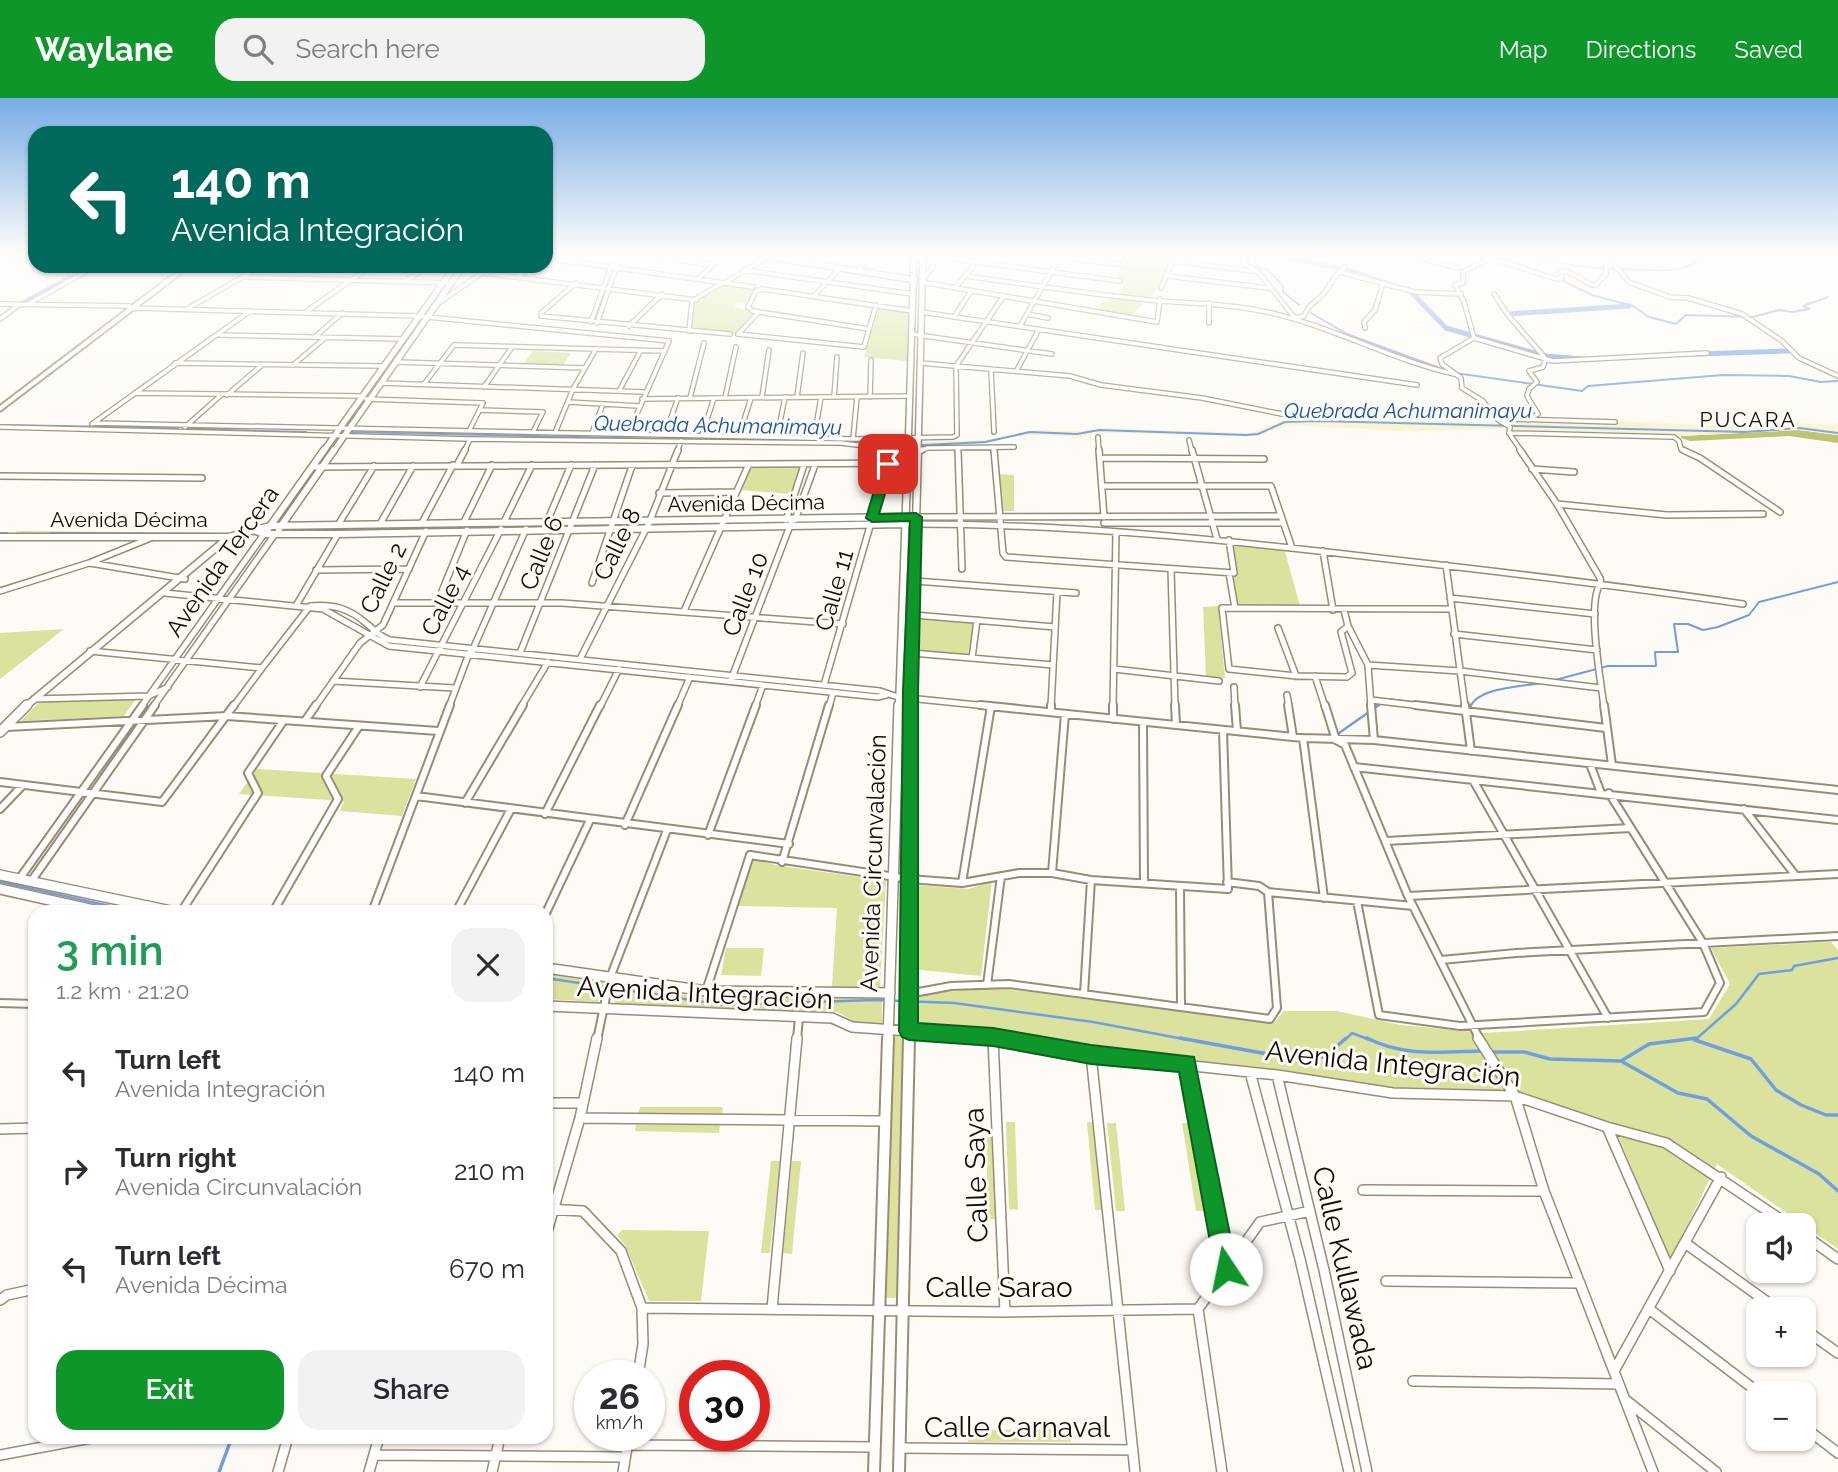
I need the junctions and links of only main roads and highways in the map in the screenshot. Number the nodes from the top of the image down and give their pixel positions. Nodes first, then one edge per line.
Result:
1 (115, 319) edge
2 (416, 319) edge
3 (426, 319) edge
4 (912, 319) edge
5 (921, 319) edge
6 (0, 407) edge
7 (916, 520) junction
8 (904, 521) junction
9 (270, 526) junction
10 (281, 526) junction
11 (545, 526) junction
12 (256, 531) junction
13 (264, 534) junction
14 (275, 534) junction
15 (0, 537) edge
16 (229, 537) junction
17 (1, 729) edge
18 (0, 875) edge
19 (0, 889) edge
20 (72, 905) edge
21 (147, 905) edge
22 (553, 969) edge
23 (890, 999) junction
24 (553, 1006) edge
25 (888, 1031) junction
26 (909, 1031) junction
27 (874, 1472) edge
28 (900, 1472) edge

1 - 6 highway
2 - 9 main road, Avenida Tercera
3 - 10 main road, Avenida Tercera
4 - 8 main road, Avenida Circunvalación
5 - 7 main road, Avenida Circunvalación
7 - 8 main road, Avenida Décima
7 - 26 main road, Avenida Circunvalación
8 - 11 main road, Avenida Décima
8 - 23 main road, Avenida Circunvalación
9 - 10 main road, Avenida Décima
9 - 12 main road, Avenida Décima
9 - 13 main road, Avenida Tercera
10 - 11 main road, Avenida Décima
10 - 14 main road, Avenida Tercera
11 - 14 main road, Avenida Décima
12 - 13 main road, Avenida Décima
12 - 16 main road, Avenida Décima
13 - 14 main road, Avenida Décima
15 - 16 main road, Avenida Décima
16 - 17 main road
18 - 21 main road
19 - 20 main road
22 - 23 main road, Avenida Integración
23 - 25 main road, Avenida Circunvalación
24 - 25 main road, Avenida Integración
25 - 26 main road, Avenida Integración
25 - 27 main road, Avenida Circunvalación
26 - 28 main road, Avenida Circunvalación

